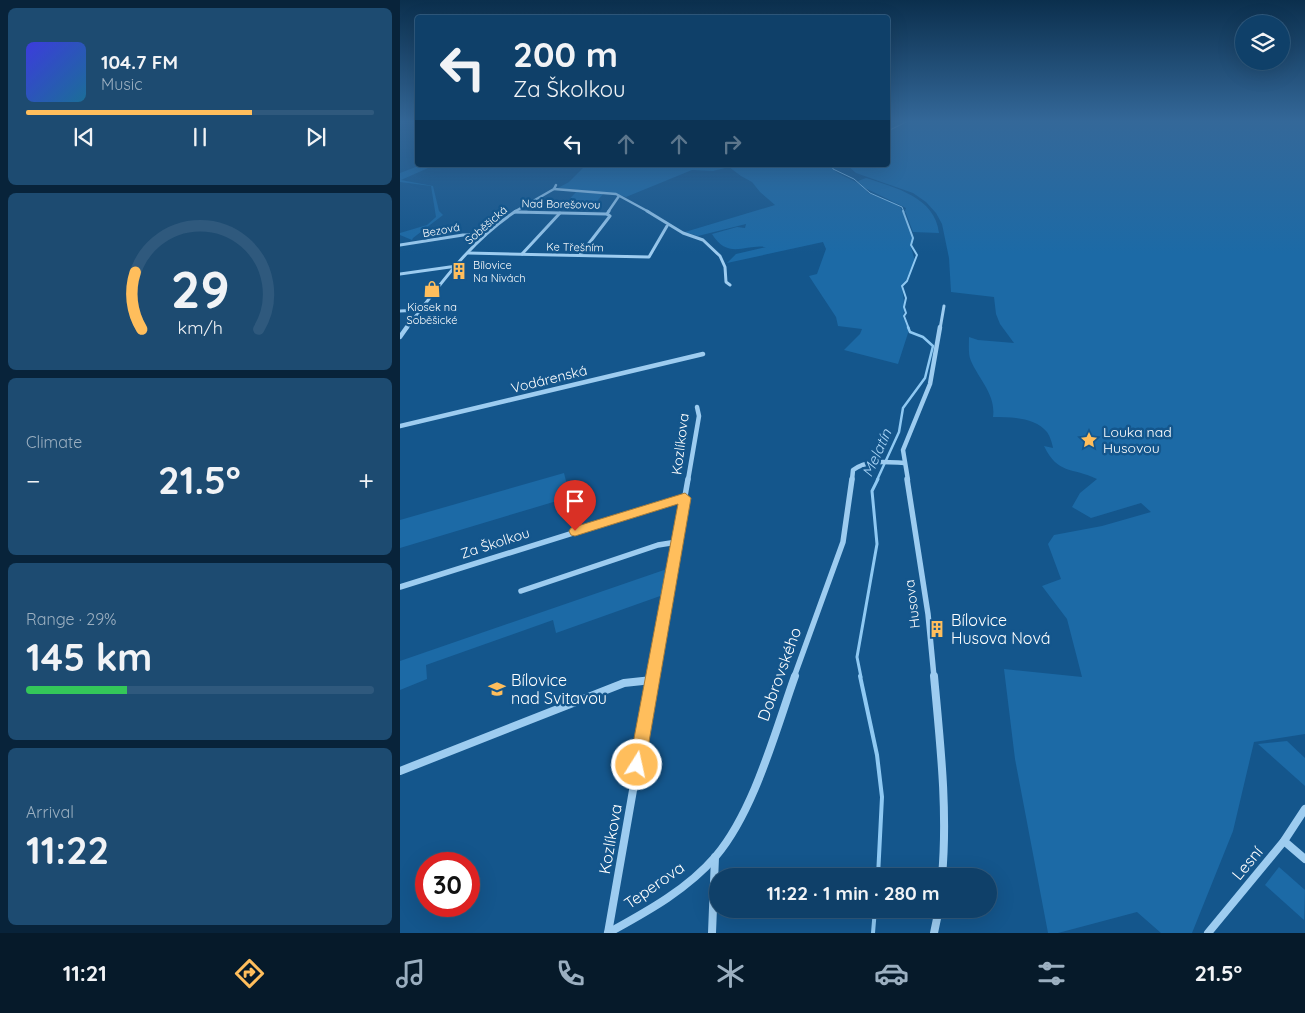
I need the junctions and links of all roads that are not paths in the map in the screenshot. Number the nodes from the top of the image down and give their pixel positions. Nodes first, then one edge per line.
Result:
1 (556, 185) dead end
2 (554, 189) junction
3 (619, 196) junction
4 (515, 212) junction
5 (560, 213) junction
6 (606, 214) junction
7 (673, 230) dead end
8 (485, 235) junction
9 (400, 245) edge
10 (468, 253) junction
11 (522, 254) junction
12 (580, 256) junction
13 (456, 266) junction
14 (400, 274) edge
15 (730, 285) dead end
16 (944, 306) dead end
17 (420, 310) junction
18 (400, 311) edge
19 (400, 337) edge
20 (704, 354) dead end
21 (697, 407) dead end
22 (400, 426) edge
23 (904, 463) junction
24 (685, 498) junction
25 (677, 542) junction
26 (400, 587) edge
27 (521, 592) dead end
28 (652, 680) junction
29 (400, 771) edge
30 (1305, 809) edge
31 (1284, 842) junction
32 (715, 857) junction
33 (1305, 859) edge
34 (943, 868) edge
35 (936, 918) edge
36 (608, 933) edge
37 (712, 933) edge
38 (934, 933) edge
39 (1208, 933) edge

1 - 2 street
2 - 3 street
2 - 4 street, Soběšická
3 - 6 street
3 - 15 street
4 - 5 street, Nad Borešovou
4 - 8 street, Soběšická
5 - 6 street, Nad Borešovou
5 - 11 street
6 - 12 street
7 - 12 street, Ke Třešním
8 - 9 street, Bezová
8 - 10 street, Soběšická
10 - 11 street, Ke Třešním
10 - 13 street, Soběšická
11 - 12 street, Ke Třešním
13 - 14 street
13 - 17 street, Soběšická
16 - 23 street, Husova
17 - 18 street
17 - 19 street, Soběšická
20 - 22 street, Vodárenská
21 - 24 street, Kozlíkova
23 - 32 street, Dobrovského
23 - 34 street, Husova
24 - 25 street, Kozlíkova
24 - 26 street, Za Školkou
25 - 27 street
25 - 28 street, Kozlíkova
28 - 29 street
28 - 36 street, Kozlíkova
30 - 31 street, Lesní
31 - 33 street
31 - 39 street, Lesní
32 - 36 street, Teperova
32 - 37 street
35 - 38 street

